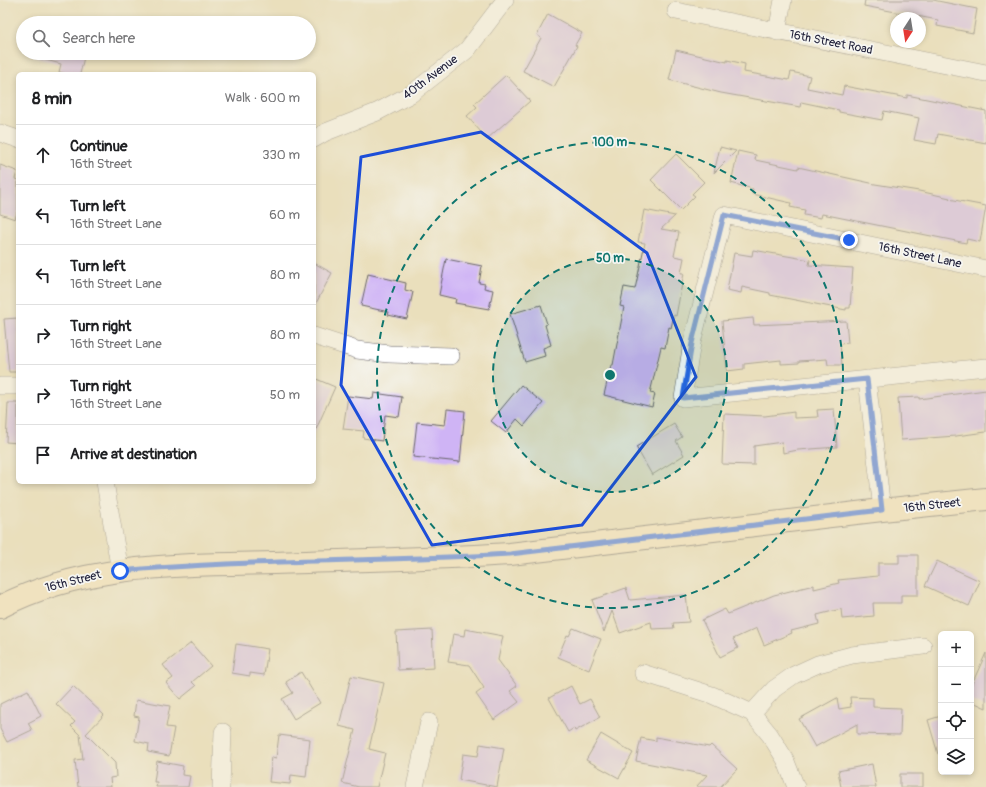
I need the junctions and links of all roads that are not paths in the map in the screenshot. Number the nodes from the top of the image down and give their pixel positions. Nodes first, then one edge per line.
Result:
1 (504, 0) edge
2 (783, 0) edge
3 (676, 10) dead end
4 (777, 32) junction
5 (986, 73) edge
6 (0, 133) edge
7 (16, 138) edge
8 (316, 138) edge
9 (986, 269) edge
10 (316, 337) edge
11 (451, 356) dead end
12 (986, 367) edge
13 (867, 379) junction
14 (0, 386) edge
15 (16, 386) edge
16 (105, 484) edge
17 (986, 499) edge
18 (882, 510) junction
19 (120, 571) junction
20 (0, 607) edge
21 (923, 646) dead end
22 (643, 673) dead end
23 (752, 713) junction
24 (429, 722) dead end
25 (224, 732) dead end
26 (221, 787) edge
27 (415, 787) edge
28 (796, 787) edge

1 - 8 street, 40th Avenue
2 - 4 street
3 - 4 street, 16th Street Road
4 - 5 street, 16th Street Road
6 - 7 street
9 - 13 street, 16th Street Lane
10 - 11 street
12 - 13 street, 16th Street Lane
13 - 18 street
14 - 15 street
16 - 19 street
17 - 18 main road, 16th Street
18 - 19 main road, 16th Street
19 - 20 main road, 16th Street
21 - 23 street
22 - 23 street
23 - 28 street
24 - 27 street
25 - 26 street

